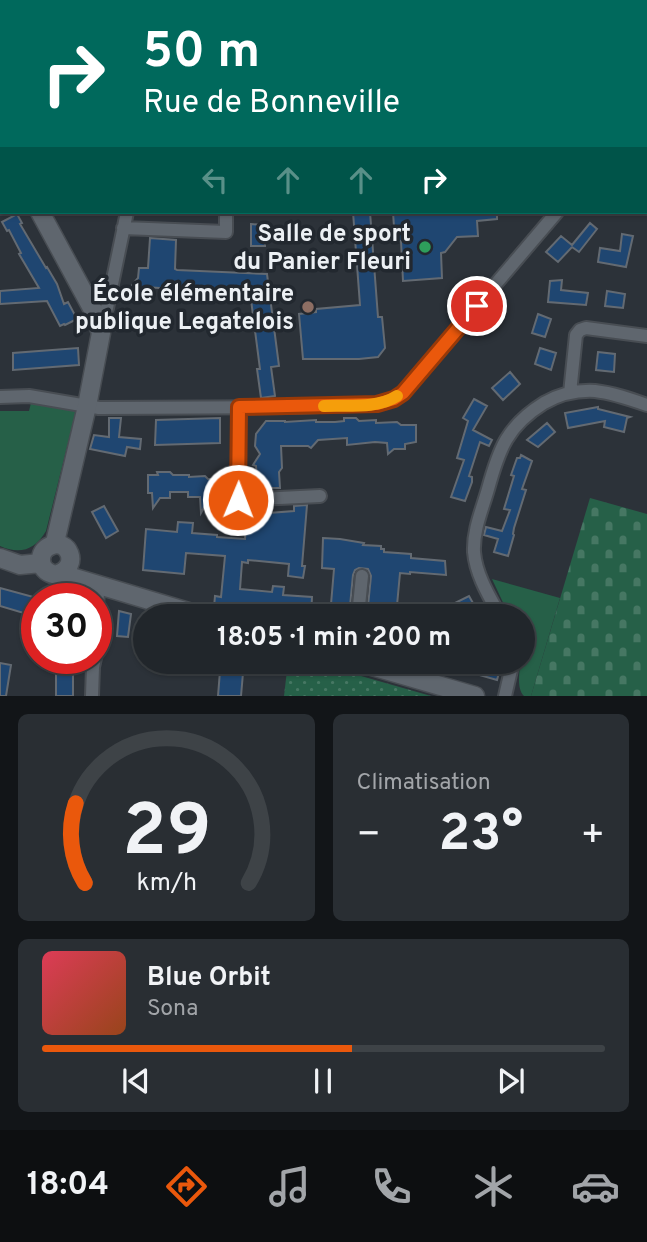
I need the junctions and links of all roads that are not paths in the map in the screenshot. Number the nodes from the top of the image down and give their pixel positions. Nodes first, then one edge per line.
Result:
1 (41, 214) edge
2 (127, 214) edge
3 (226, 214) edge
4 (555, 214) edge
5 (124, 228) junction
6 (98, 324) junction
7 (647, 336) edge
8 (570, 393) junction
9 (0, 397) edge
10 (647, 405) edge
11 (88, 406) junction
12 (239, 407) junction
13 (320, 496) dead end
14 (63, 550) junction
15 (0, 558) edge
16 (41, 563) junction
17 (58, 574) junction
18 (362, 576) dead end
19 (89, 583) edge
20 (96, 583) edge
21 (112, 590) edge
22 (161, 604) edge
23 (359, 604) edge
24 (494, 604) edge
25 (93, 674) edge
26 (399, 674) edge
27 (510, 674) edge
28 (92, 696) edge
29 (475, 696) edge
30 (505, 696) edge

1 - 6 main road
2 - 5 street
3 - 5 street
4 - 12 street
5 - 6 street
6 - 11 main road
7 - 8 street
8 - 10 street
8 - 24 street
9 - 11 street
11 - 12 street
11 - 14 main road
12 - 13 street
14 - 16 main road
14 - 17 main road
14 - 20 main road
15 - 16 main road
16 - 17 main road
17 - 19 main road
18 - 23 street
21 - 22 main road
25 - 28 street
26 - 29 main road
27 - 30 street

